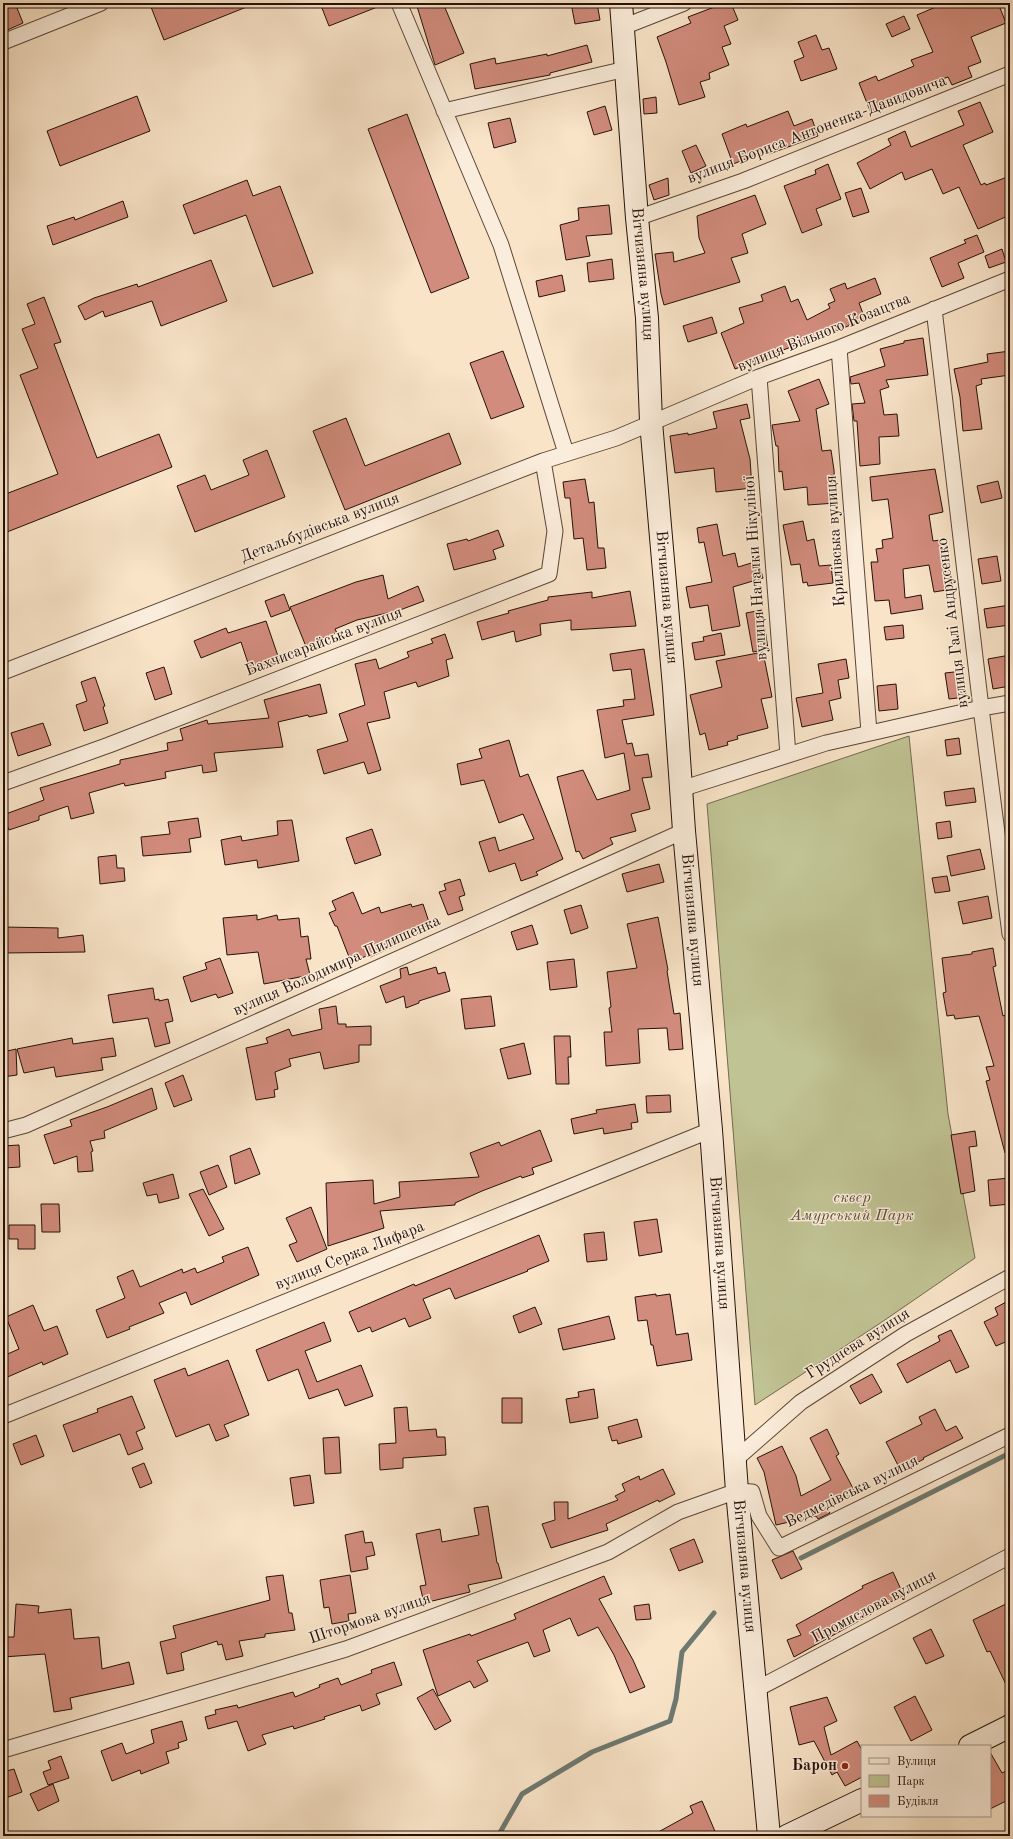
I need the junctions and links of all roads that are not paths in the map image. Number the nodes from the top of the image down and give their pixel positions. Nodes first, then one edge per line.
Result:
1 (101, 3) edge
2 (399, 3) edge
3 (621, 3) edge
4 (684, 3) edge
5 (623, 27) junction
6 (3, 42) edge
7 (626, 69) junction
8 (1010, 74) edge
9 (444, 111) junction
10 (637, 218) junction
11 (1010, 279) edge
12 (934, 309) junction
13 (839, 348) junction
14 (759, 377) junction
15 (651, 422) junction
16 (566, 453) junction
17 (543, 461) junction
18 (3, 672) edge
19 (1010, 703) edge
20 (981, 708) junction
21 (868, 732) junction
22 (788, 755) junction
23 (3, 784) edge
24 (681, 789) junction
25 (684, 831) junction
26 (1010, 934) edge
27 (3, 1130) edge
28 (711, 1130) junction
29 (1010, 1277) edge
30 (3, 1416) edge
31 (1010, 1435) edge
32 (736, 1459) junction
33 (737, 1492) junction
34 (1010, 1556) edge
35 (755, 1690) junction
36 (1010, 1726) edge
37 (972, 1745) edge
38 (3, 1750) edge
39 (861, 1800) edge
40 (769, 1836) edge
41 (787, 1836) edge

1 - 6 street
2 - 9 street
3 - 5 street, Вітчизняна вулиця
4 - 5 street
5 - 7 street, Вітчизняна вулиця
7 - 9 street
7 - 10 street, Вітчизняна вулиця
8 - 10 street, вулиця Бориса Антоненка-Давидовича
9 - 16 street
10 - 15 street, Вітчизняна вулиця
11 - 12 street, вулиця Вільного Козацтва
12 - 13 street, вулиця Вільного Козацтва
12 - 20 street, вулиця Галі Андрусенко
13 - 14 street, вулиця Вільного Козацтва
13 - 21 street, Крилівська вулиця
14 - 15 street, вулиця Вільного Козацтва
14 - 22 street, вулиця Наталки Нікуліної
15 - 16 street, Детальбудівська вулиця
15 - 24 street, Вітчизняна вулиця
16 - 17 street, Детальбудівська вулиця
17 - 18 street, Детальбудівська вулиця
17 - 23 street, Бахчисарайська вулиця
19 - 20 street
20 - 21 street
20 - 26 street, вулиця Галі Андрусенко
21 - 22 street
22 - 24 street
24 - 25 street, Вітчизняна вулиця
25 - 27 street, вулиця Володимира Пилишенка
25 - 28 street, Вітчизняна вулиця
28 - 30 street, вулиця Сержа Лифара
28 - 32 street, Вітчизняна вулиця
29 - 32 street, Груднева вулиця
31 - 33 street, Ведмедівська вулиця
32 - 33 street, Вітчизняна вулиця
33 - 35 street, Вітчизняна вулиця
33 - 38 street, Штормова вулиця
34 - 35 street, Промислова вулиця
35 - 40 street, Вітчизняна вулиця
36 - 37 street
39 - 41 street

